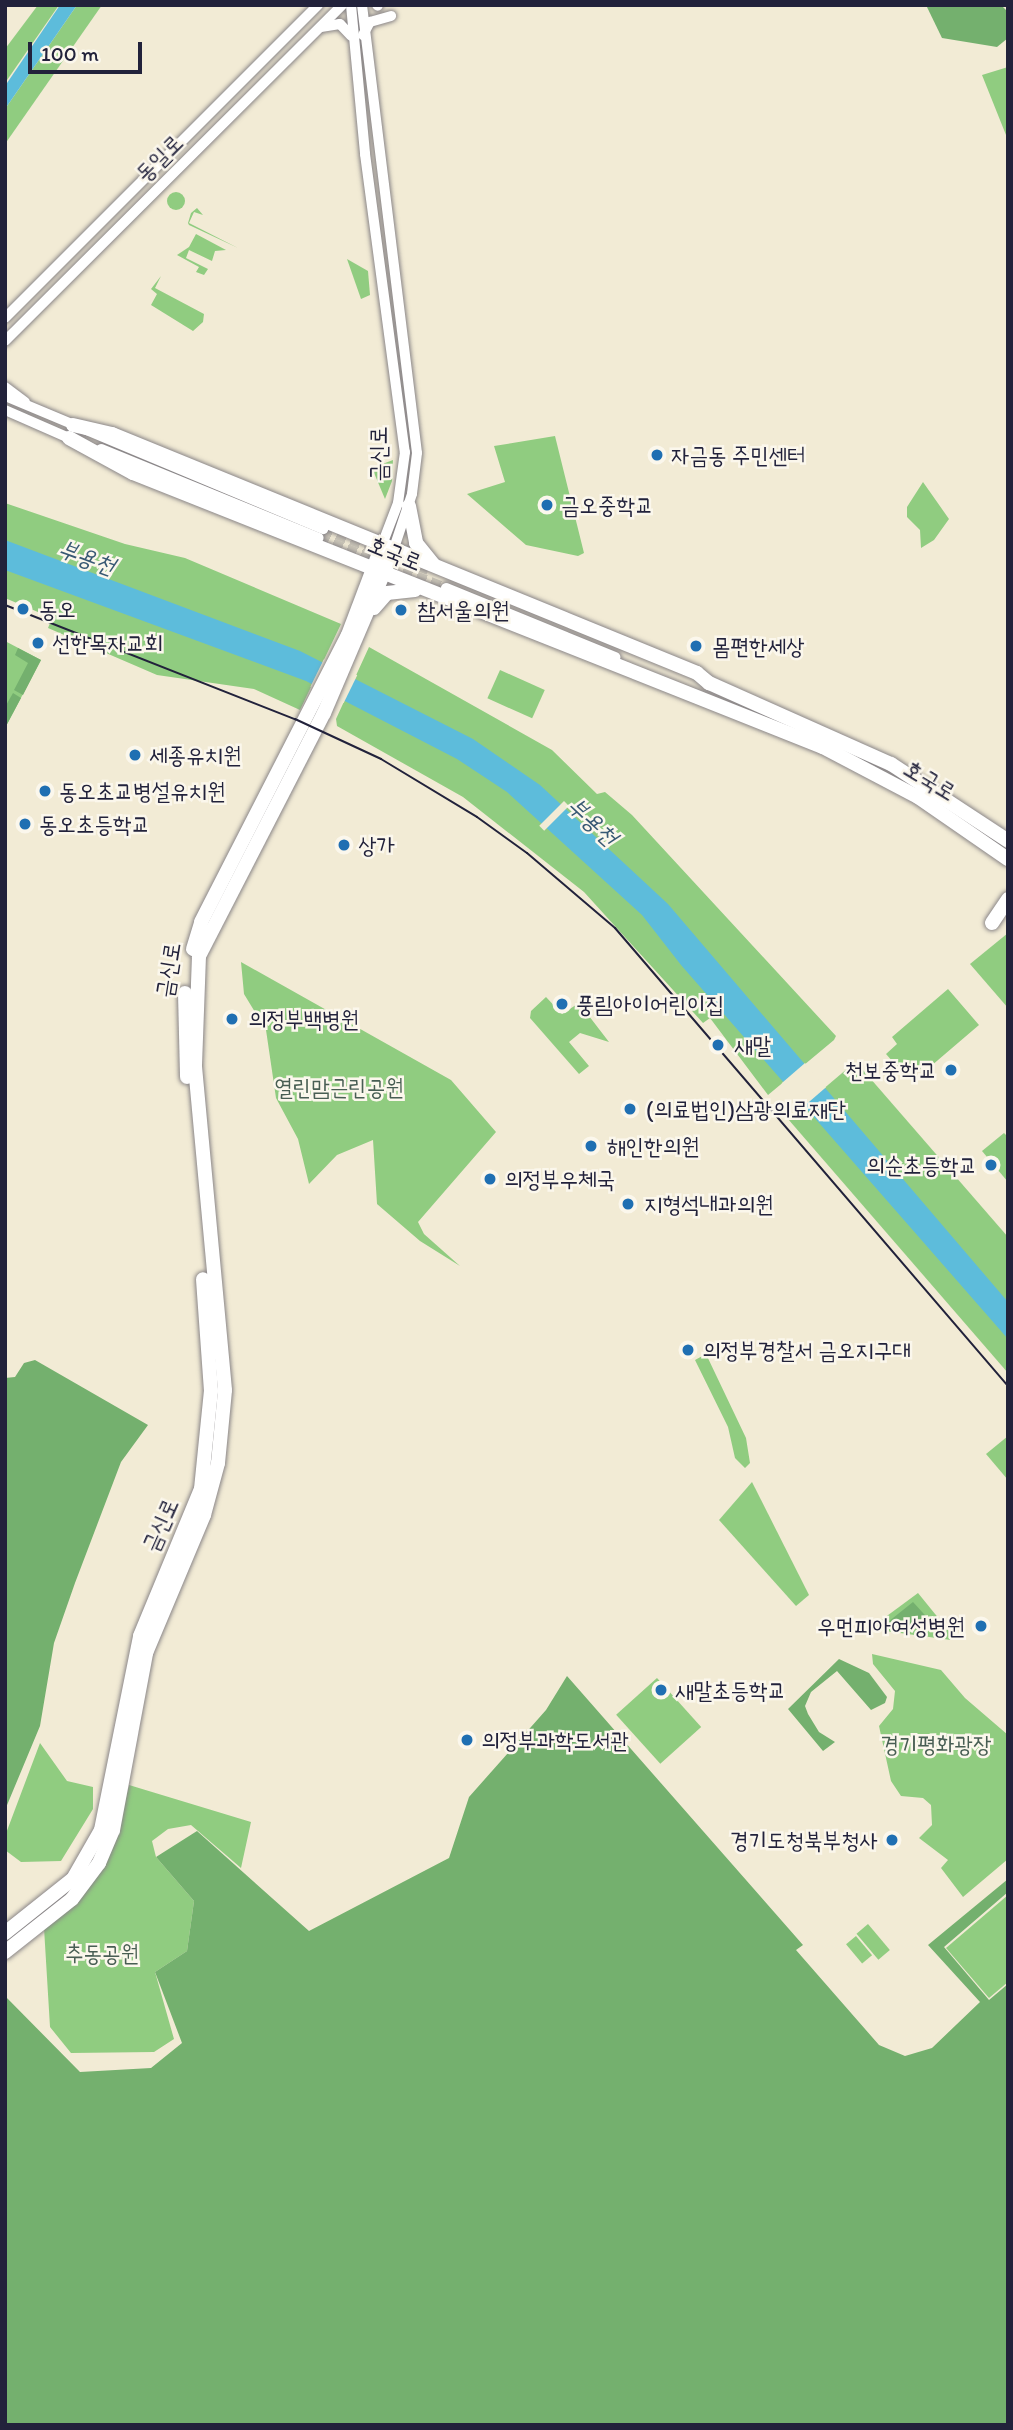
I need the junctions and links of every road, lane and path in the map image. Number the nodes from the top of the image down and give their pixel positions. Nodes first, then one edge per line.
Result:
1 (317, 5) edge
2 (351, 5) edge
3 (362, 5) edge
4 (340, 7) edge
5 (391, 16) dead end
6 (319, 28) junction
7 (357, 36) junction
8 (5, 318) edge
9 (5, 342) edge
10 (5, 387) edge
11 (5, 396) edge
12 (30, 406) junction
13 (5, 410) edge
14 (71, 432) junction
15 (409, 506) junction
16 (321, 533) junction
17 (388, 548) junction
18 (379, 570) junction
19 (447, 581) junction
20 (424, 589) junction
21 (363, 626) junction
22 (352, 637) junction
23 (319, 710) junction
24 (956, 824) junction
25 (1008, 841) edge
26 (1008, 859) edge
27 (1008, 870) edge
28 (1008, 899) edge
29 (1008, 909) edge
30 (992, 923) joint
31 (5, 1933) edge
32 (5, 1952) edge

1 - 8 street, 동일로
2 - 7 street, 금신로
3 - 7 street, 금신로
4 - 6 street, 동일로
5 - 7 street
6 - 7 street
6 - 9 street, 동일로
7 - 15 street, 금신로
7 - 17 street, 금신로
10 - 12 street
11 - 12 street, 호국로
12 - 14 street, 호국로
13 - 14 street, 호국로
14 - 16 main road, 호국로
14 - 16 main road, 호국로
15 - 17 street, 금신로
15 - 19 main road
16 - 17 main road, 호국로
16 - 18 main road, 호국로
17 - 18 main road, 금신로
17 - 19 main road, 호국로
18 - 20 main road, 호국로
18 - 21 main road, 금신로
18 - 22 main road, 금신로
19 - 20 main road, 호국로
19 - 24 main road, 호국로
19 - 25 main road, 호국로
20 - 21 main road
21 - 22 main road, 금신로
22 - 23 main road
23 - 31 main road, 금신로
23 - 32 main road, 금신로
24 - 26 main road, 호국로
24 - 27 main road
28 - 30 main road
29 - 30 street

